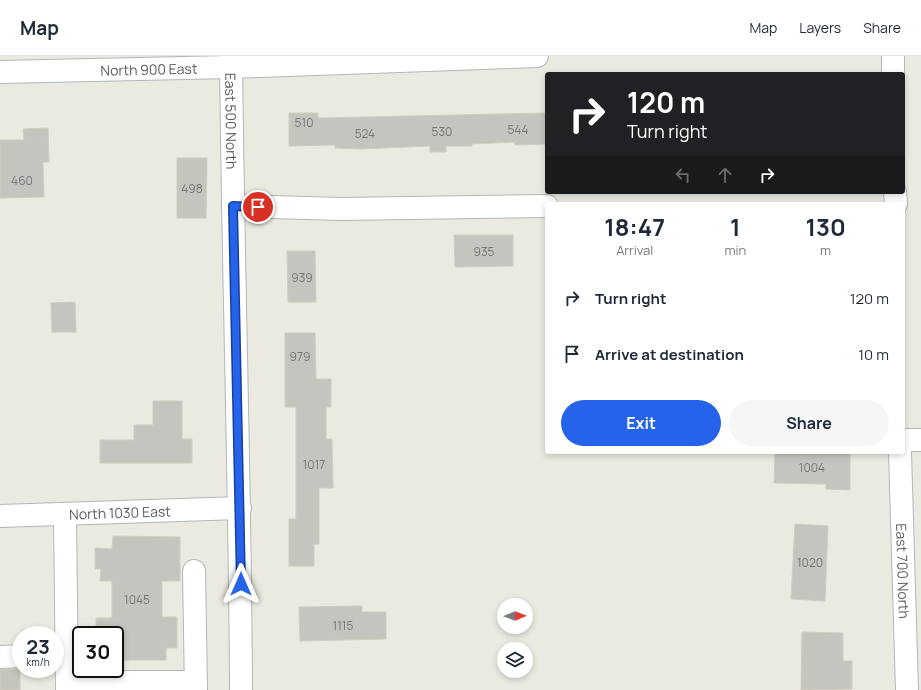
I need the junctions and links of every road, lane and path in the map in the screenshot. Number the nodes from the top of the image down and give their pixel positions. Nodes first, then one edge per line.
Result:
1 (537, 56) edge
2 (893, 56) edge
3 (231, 62) edge
4 (43, 63) edge
5 (0, 72) edge
6 (894, 72) edge
7 (233, 206) junction
8 (545, 206) edge
9 (905, 440) edge
10 (921, 440) edge
11 (900, 454) edge
12 (240, 508) junction
13 (65, 514) junction
14 (0, 516) edge
15 (194, 571) dead end
16 (62, 626) edge
17 (0, 656) edge
18 (12, 656) edge
19 (64, 670) edge
20 (67, 686) edge
21 (196, 686) edge
22 (241, 690) edge
23 (906, 690) edge

1 - 3 street, North 900 East
2 - 6 street
3 - 4 street, North 900 East
3 - 7 street, East 500 North
4 - 5 street, North 900 East
7 - 8 street
7 - 12 street, East 500 North
9 - 10 street
11 - 23 street, East 700 North
12 - 13 street, North 1030 East
12 - 22 street, East 500 North
13 - 14 street, North 1030 East
13 - 16 street
15 - 21 street
17 - 18 street
19 - 20 street
20 - 21 street

